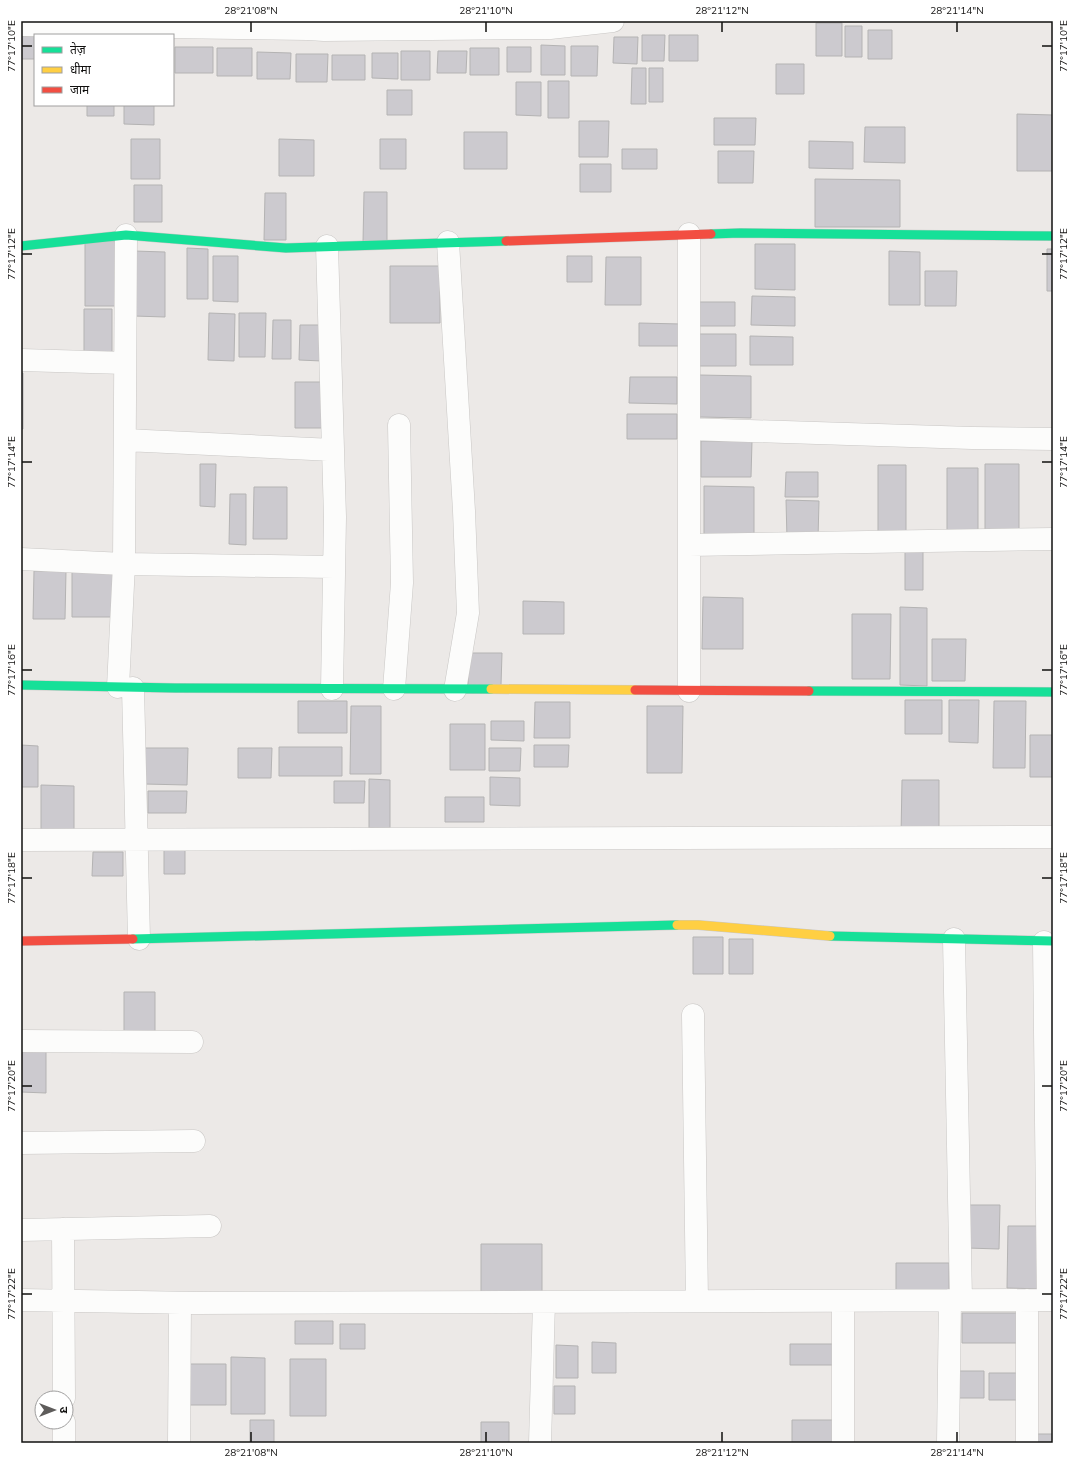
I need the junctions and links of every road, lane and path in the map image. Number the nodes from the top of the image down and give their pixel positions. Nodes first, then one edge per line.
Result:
1 (613, 21) edge
2 (21, 25) edge
3 (308, 25) edge
4 (436, 25) edge
5 (535, 25) edge
6 (126, 234) junction
7 (689, 234) junction
8 (1053, 236) edge
9 (448, 242) junction
10 (21, 246) edge
11 (327, 246) junction
12 (21, 360) edge
13 (125, 363) junction
14 (399, 426) dead end
15 (689, 429) junction
16 (1053, 439) edge
17 (125, 440) junction
18 (333, 450) junction
19 (1053, 539) edge
20 (689, 545) junction
21 (21, 559) edge
22 (124, 564) junction
23 (334, 567) junction
24 (21, 685) edge
25 (125, 687) junction
26 (332, 689) junction
27 (394, 690) junction
28 (455, 690) junction
29 (689, 691) junction
30 (1053, 692) edge
31 (1053, 837) edge
32 (137, 839) junction
33 (21, 840) edge
34 (139, 939) junction
35 (954, 939) junction
36 (21, 941) edge
37 (1048, 941) edge
38 (694, 1014) dead end
39 (21, 1041) edge
40 (192, 1042) dead end
41 (194, 1141) dead end
42 (21, 1143) edge
43 (210, 1226) dead end
44 (21, 1230) edge
45 (63, 1230) junction
46 (21, 1300) edge
47 (956, 1300) junction
48 (1043, 1300) edge
49 (64, 1301) junction
50 (697, 1301) junction
51 (843, 1301) junction
52 (544, 1302) junction
53 (180, 1303) junction
54 (64, 1390) edge
55 (64, 1430) edge
56 (64, 1443) edge
57 (180, 1443) edge
58 (540, 1443) edge
59 (843, 1443) edge
60 (948, 1443) edge
61 (1027, 1443) edge

1 - 5 street
2 - 3 street
3 - 4 street
4 - 5 street
6 - 10 street
6 - 11 street
6 - 13 street
7 - 8 street
7 - 9 street
7 - 15 street
9 - 11 street
9 - 28 street
11 - 18 street
12 - 13 street
13 - 17 street
14 - 27 street
15 - 16 street
15 - 20 street
17 - 18 street
17 - 22 street
18 - 23 street
19 - 20 street
20 - 29 street
21 - 22 street
22 - 23 street
22 - 25 street
23 - 26 street
24 - 25 street
25 - 26 street
25 - 32 street
26 - 27 street
27 - 28 street
28 - 29 street
29 - 30 street
31 - 32 street
32 - 33 street
32 - 34 street
34 - 35 street
34 - 36 street
35 - 37 street
35 - 47 street
37 - 48 street
38 - 50 street
39 - 40 street
41 - 42 street
43 - 45 street
44 - 45 street
45 - 49 street
46 - 49 street
47 - 48 street
47 - 51 street
47 - 60 street
48 - 61 street
49 - 53 street
49 - 54 street
50 - 51 street
50 - 52 street
51 - 59 street
52 - 53 street
52 - 58 street
53 - 57 street
55 - 56 street

